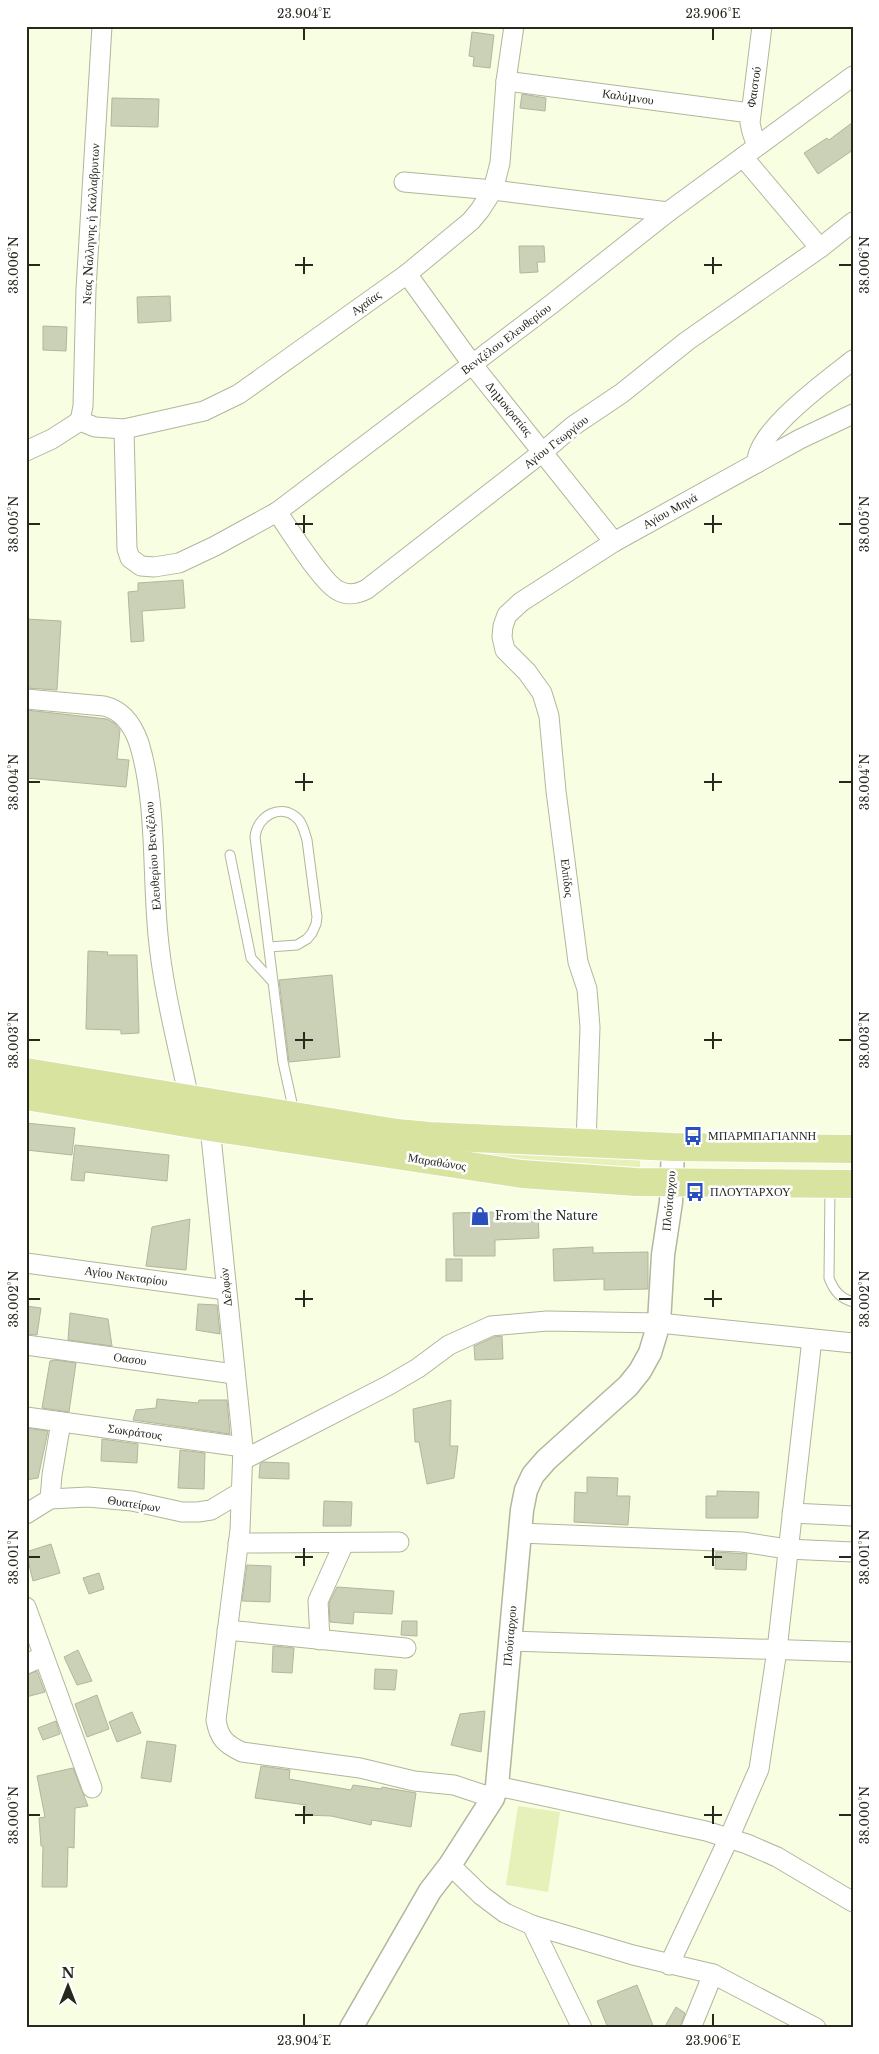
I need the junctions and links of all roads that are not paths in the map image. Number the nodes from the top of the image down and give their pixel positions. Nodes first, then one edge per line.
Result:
1 (102, 26) edge
2 (514, 26) edge
3 (762, 26) edge
4 (853, 76) edge
5 (506, 80) junction
6 (750, 113) junction
7 (750, 152) junction
8 (404, 182) dead end
9 (493, 190) junction
10 (668, 212) junction
11 (853, 222) edge
12 (820, 248) junction
13 (407, 274) junction
14 (853, 360) edge
15 (472, 364) junction
16 (853, 414) edge
17 (74, 425) junction
18 (124, 429) junction
19 (26, 451) edge
20 (544, 452) junction
21 (758, 463) junction
22 (277, 512) junction
23 (614, 542) junction
24 (503, 626) joint
25 (26, 700) edge
26 (230, 855) dead end
27 (269, 947) junction
28 (272, 981) junction
29 (26, 1072) edge
30 (26, 1096) edge
31 (189, 1099) junction
32 (295, 1117) junction
33 (210, 1127) junction
34 (586, 1144) junction
35 (853, 1149) edge
36 (853, 1168) edge
37 (668, 1170) junction
38 (841, 1184) edge
39 (26, 1263) edge
40 (226, 1290) junction
41 (853, 1302) edge
42 (658, 1323) junction
43 (812, 1339) junction
44 (853, 1343) edge
45 (26, 1345) edge
46 (234, 1374) junction
47 (26, 1417) edge
48 (60, 1422) junction
49 (243, 1454) junction
50 (241, 1492) junction
51 (50, 1499) junction
52 (792, 1513) junction
53 (26, 1514) edge
54 (853, 1516) edge
55 (520, 1533) junction
56 (399, 1542) dead end
57 (344, 1543) junction
58 (238, 1544) junction
59 (788, 1549) junction
60 (853, 1552) edge
61 (26, 1607) edge
62 (227, 1630) junction
63 (320, 1640) junction
64 (510, 1641) junction
65 (406, 1648) dead end
66 (778, 1650) junction
67 (853, 1652) edge
68 (44, 1656) junction
69 (26, 1664) edge
70 (92, 1788) dead end
71 (495, 1792) junction
72 (729, 1838) junction
73 (450, 1865) junction
74 (853, 1902) edge
75 (532, 1925) junction
76 (668, 1964) junction
77 (713, 1974) junction
78 (808, 2026) edge
79 (350, 2028) edge
80 (582, 2028) edge
81 (691, 2028) edge

1 - 17 street, Νεας Nαλληνης ή Καλλαβρυτων
2 - 5 street, Αχαϊας
3 - 6 street, Φαιστού
4 - 7 street, Βενιζέλου Ελευθερίου
5 - 6 street, Καλύμνου
5 - 9 street, Αχαϊας
6 - 7 street, Φαιστού
7 - 10 street, Βενιζέλου Ελευθερίου
7 - 12 street, Φαιστού
8 - 9 street
9 - 10 street
9 - 13 street, Αχαϊας
10 - 15 street, Βενιζέλου Ελευθερίου
11 - 12 street, Αγίου Γεωργίου
12 - 20 street, Αγίου Γεωργίου
13 - 15 street, Δημοκρατίας
13 - 18 street, Αχαϊας
14 - 21 street
15 - 20 street, Δημοκρατίας
15 - 22 street, Βενιζέλου Ελευθερίου
16 - 21 street, Αγίου Μηνά
17 - 18 street, Αχαϊας
17 - 19 street
18 - 22 street, Βενιζέλου Ελευθερίου
20 - 22 street, Αγίου Γεωργίου
20 - 23 street, Δημοκρατίας
21 - 23 street, Αγίου Μηνά
23 - 24 street, Αγίου Μηνά
24 - 34 street, Ελπίδος
25 - 31 street, Ελευθερίου Βενιζέλου
26 - 28 lane
27 - 27 lane
27 - 28 lane
28 - 32 lane
29 - 31 main road, Μαραθώνος
30 - 33 main road, Μαραθώνος
31 - 32 main road, Μαραθώνος
32 - 34 main road, Μαραθώνος
33 - 37 main road, Μαραθώνος
33 - 40 street, Δελφών
34 - 37 main road, Μαραθώνος
35 - 37 main road, Μαραθώνος
36 - 37 main road
37 - 38 main road, Μαραθώνος
37 - 42 street, Πλούταρχου
38 - 41 lane
39 - 40 street, Αγίου Νεκταρίου
40 - 46 street, Δελφών
42 - 43 street
42 - 49 street
42 - 55 street, Πλούταρχου
43 - 44 street
43 - 52 street
45 - 46 street, Οασου
46 - 49 street, Δελφών
47 - 48 street, Σωκράτους
48 - 49 street, Σωκράτους
48 - 51 street
49 - 50 street, Δελφών
50 - 51 street, Θυατείρων
50 - 58 street, Δελφών
51 - 53 street, Θυατείρων
52 - 54 street
52 - 59 street
55 - 59 street
55 - 64 street, Πλούταρχου
56 - 57 street
57 - 58 street
57 - 63 street
58 - 62 street, Δελφών
59 - 60 street
59 - 66 street
61 - 68 street
62 - 63 street
62 - 71 street, Δελφών
63 - 65 street
64 - 66 street
64 - 71 street, Πλούταρχου
66 - 67 street
66 - 72 street
68 - 69 street
68 - 70 street
71 - 72 street, Δελφών
71 - 73 street, Πλούταρχου
72 - 74 street, Δελφών
72 - 76 street
73 - 75 street
73 - 79 street, Πλούταρχου
75 - 76 street
75 - 80 street
76 - 77 street
77 - 78 street
77 - 81 street

